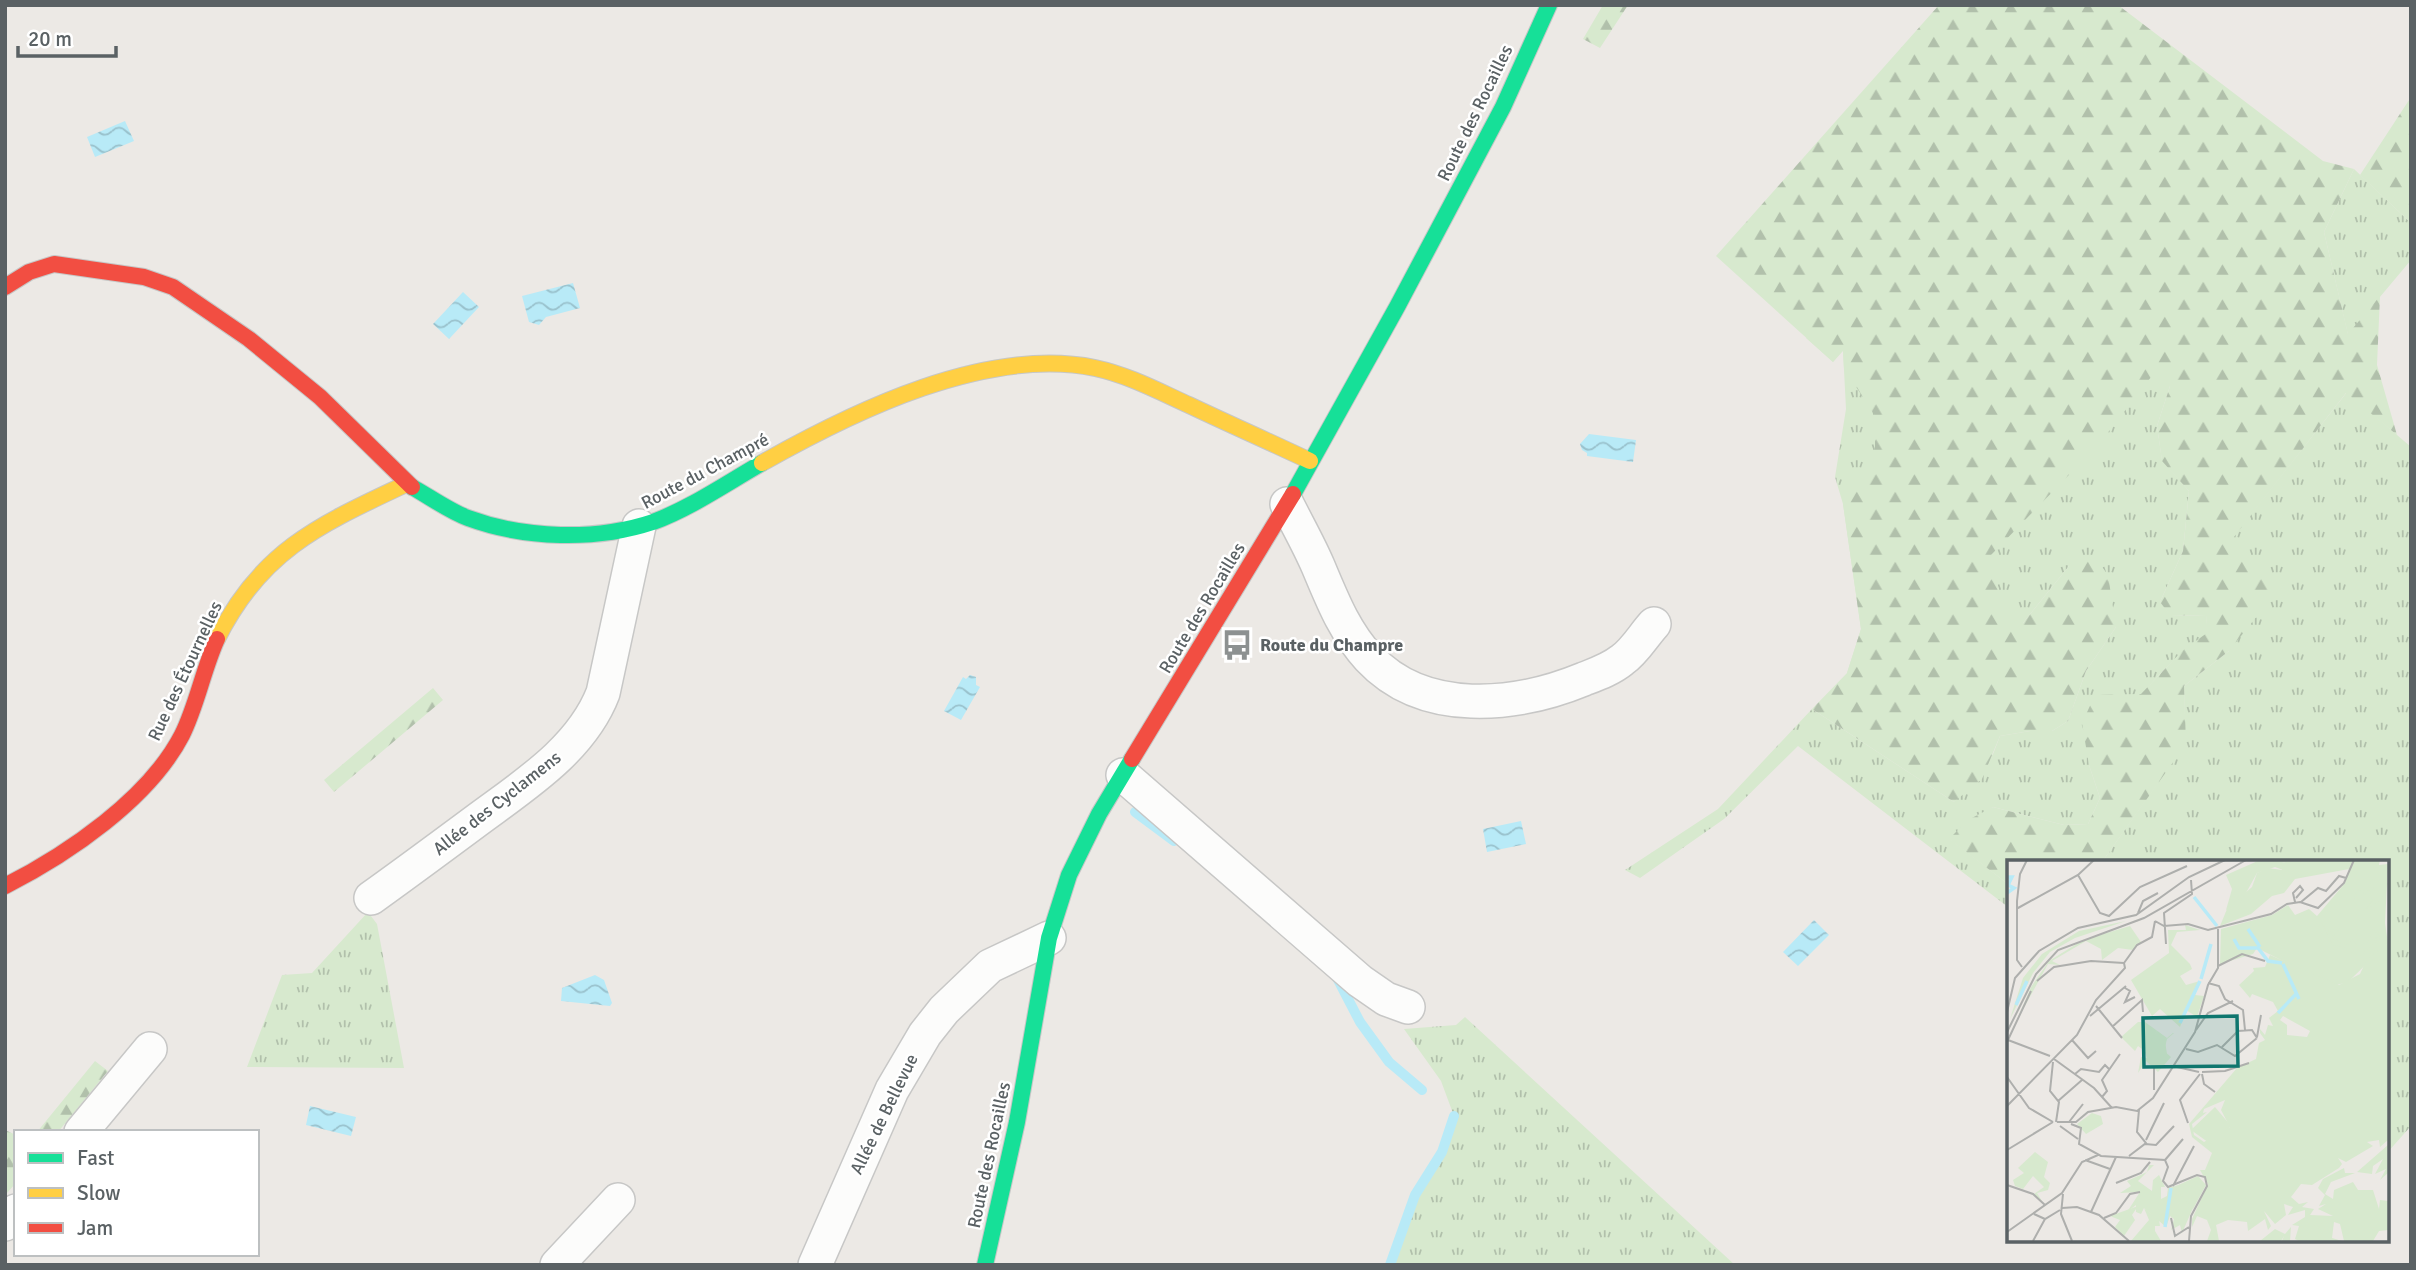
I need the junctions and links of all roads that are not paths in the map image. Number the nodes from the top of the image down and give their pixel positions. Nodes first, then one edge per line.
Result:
1 (1549, 5) edge
2 (5, 287) edge
3 (1310, 461) junction
4 (406, 484) junction
5 (1287, 504) junction
6 (639, 526) junction
7 (1654, 624) dead end
8 (1123, 775) junction
9 (5, 886) edge
10 (371, 898) dead end
11 (1049, 938) junction
12 (1408, 1007) dead end
13 (150, 1049) dead end
14 (83, 1130) edge
15 (618, 1200) dead end
16 (557, 1265) edge
17 (815, 1265) edge
18 (985, 1265) edge

1 - 3 street, Route des Rocailles
2 - 4 street, Route du Champré
3 - 5 street, Route des Rocailles
3 - 6 street, Route du Champré
4 - 6 street, Route du Champré
4 - 9 street, Rue des Étournelles
5 - 7 street
5 - 8 street, Route des Rocailles
6 - 10 street, Allée des Cyclamens
8 - 11 street, Route des Rocailles
8 - 12 street
11 - 17 street, Allée de Bellevue
11 - 18 street, Route des Rocailles
13 - 14 street
15 - 16 street

